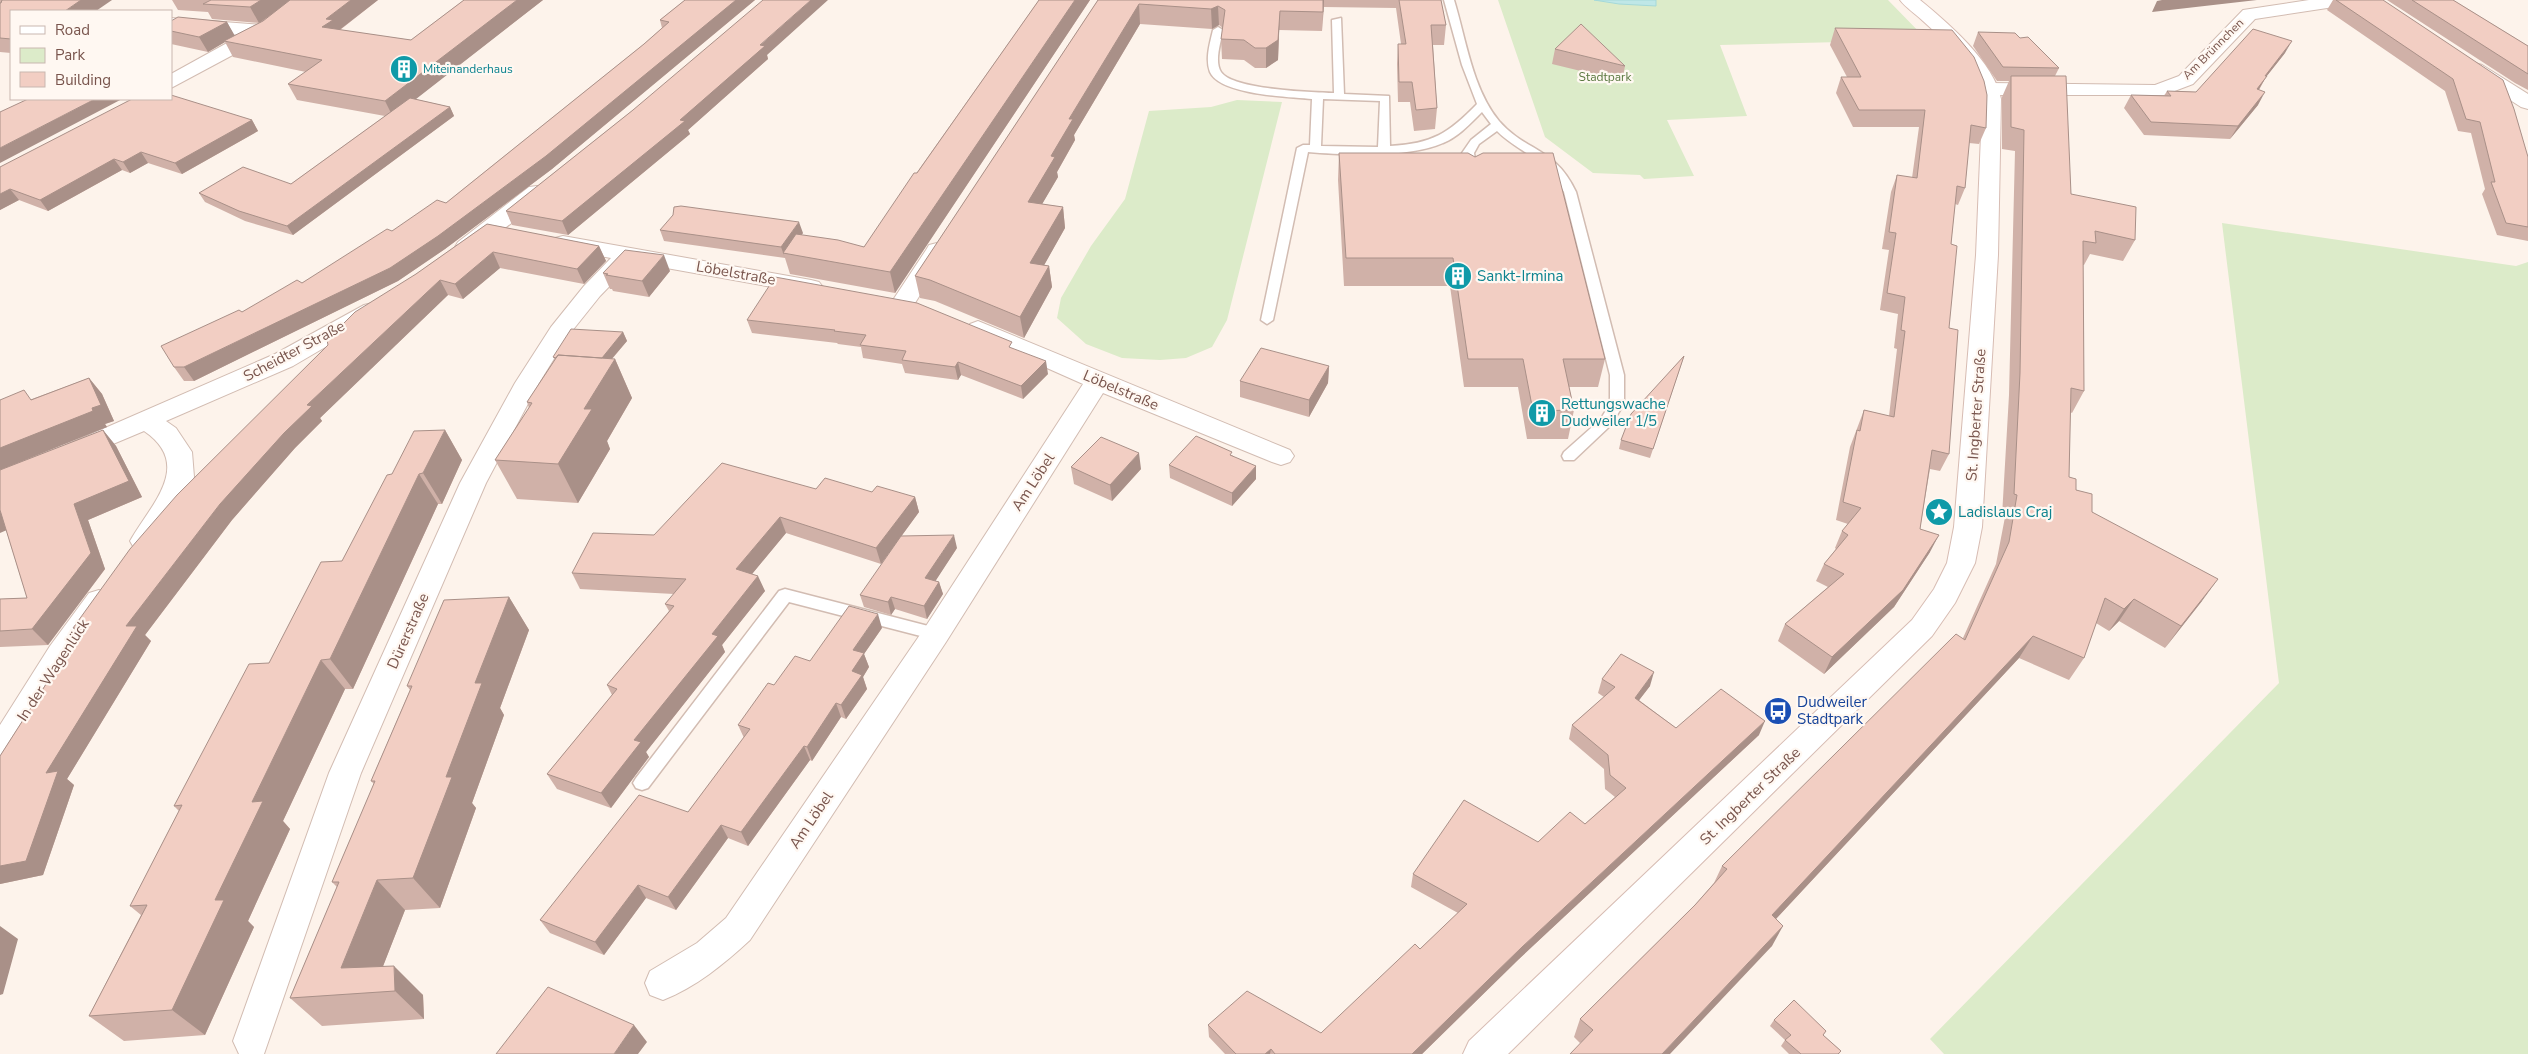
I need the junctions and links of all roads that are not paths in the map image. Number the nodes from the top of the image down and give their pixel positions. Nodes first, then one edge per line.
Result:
1 (307, 0) edge
2 (1449, 0) edge
3 (1909, 0) edge
4 (2347, 0) edge
5 (1337, 20) dead end
6 (172, 23) edge
7 (1218, 30) edge
8 (263, 31) junction
9 (2462, 61) edge
10 (172, 81) edge
11 (1989, 89) junction
12 (1318, 95) junction
13 (1339, 96) junction
14 (2528, 104) edge
15 (1482, 105) junction
16 (1497, 125) junction
17 (1315, 149) junction
18 (1384, 150) junction
19 (552, 180) edge
20 (1472, 180) edge
21 (491, 230) junction
22 (946, 238) edge
23 (628, 254) junction
24 (451, 257) edge
25 (834, 291) edge
26 (386, 302) edge
27 (926, 308) edge
28 (954, 320) edge
29 (1267, 320) dead end
30 (1098, 381) junction
31 (148, 421) junction
32 (1281, 456) dead end
33 (1569, 456) dead end
34 (50, 462) edge
35 (204, 476) edge
36 (161, 518) junction
37 (936, 634) junction
38 (0, 752) edge
39 (642, 783) dead end
40 (663, 983) dead end
41 (251, 1041) dead end
42 (1482, 1054) edge

1 - 8 street
2 - 15 lane
3 - 11 street, St. Ingberter Straße
4 - 11 street, Am Brünnchen
5 - 13 lane
6 - 8 street
7 - 12 lane
8 - 10 street
9 - 14 street
11 - 42 street, St. Ingberter Straße
12 - 13 lane
12 - 17 lane
13 - 18 lane
15 - 16 lane
15 - 18 lane
16 - 20 lane
16 - 33 lane
17 - 18 lane
17 - 29 lane
19 - 21 street
21 - 23 street, Löbelstraße
21 - 24 street
22 - 27 street
23 - 25 street, Löbelstraße
23 - 41 street, Dürerstraße
26 - 31 street, Scheidter Straße
28 - 30 street, Löbelstraße
30 - 32 street, Löbelstraße
30 - 37 street, Am Löbel
31 - 34 street, Scheidter Straße
31 - 36 street, In der Wagenlück
35 - 36 street, In der Wagenlück
36 - 38 street, In der Wagenlück
37 - 39 lane
37 - 40 street, Am Löbel

